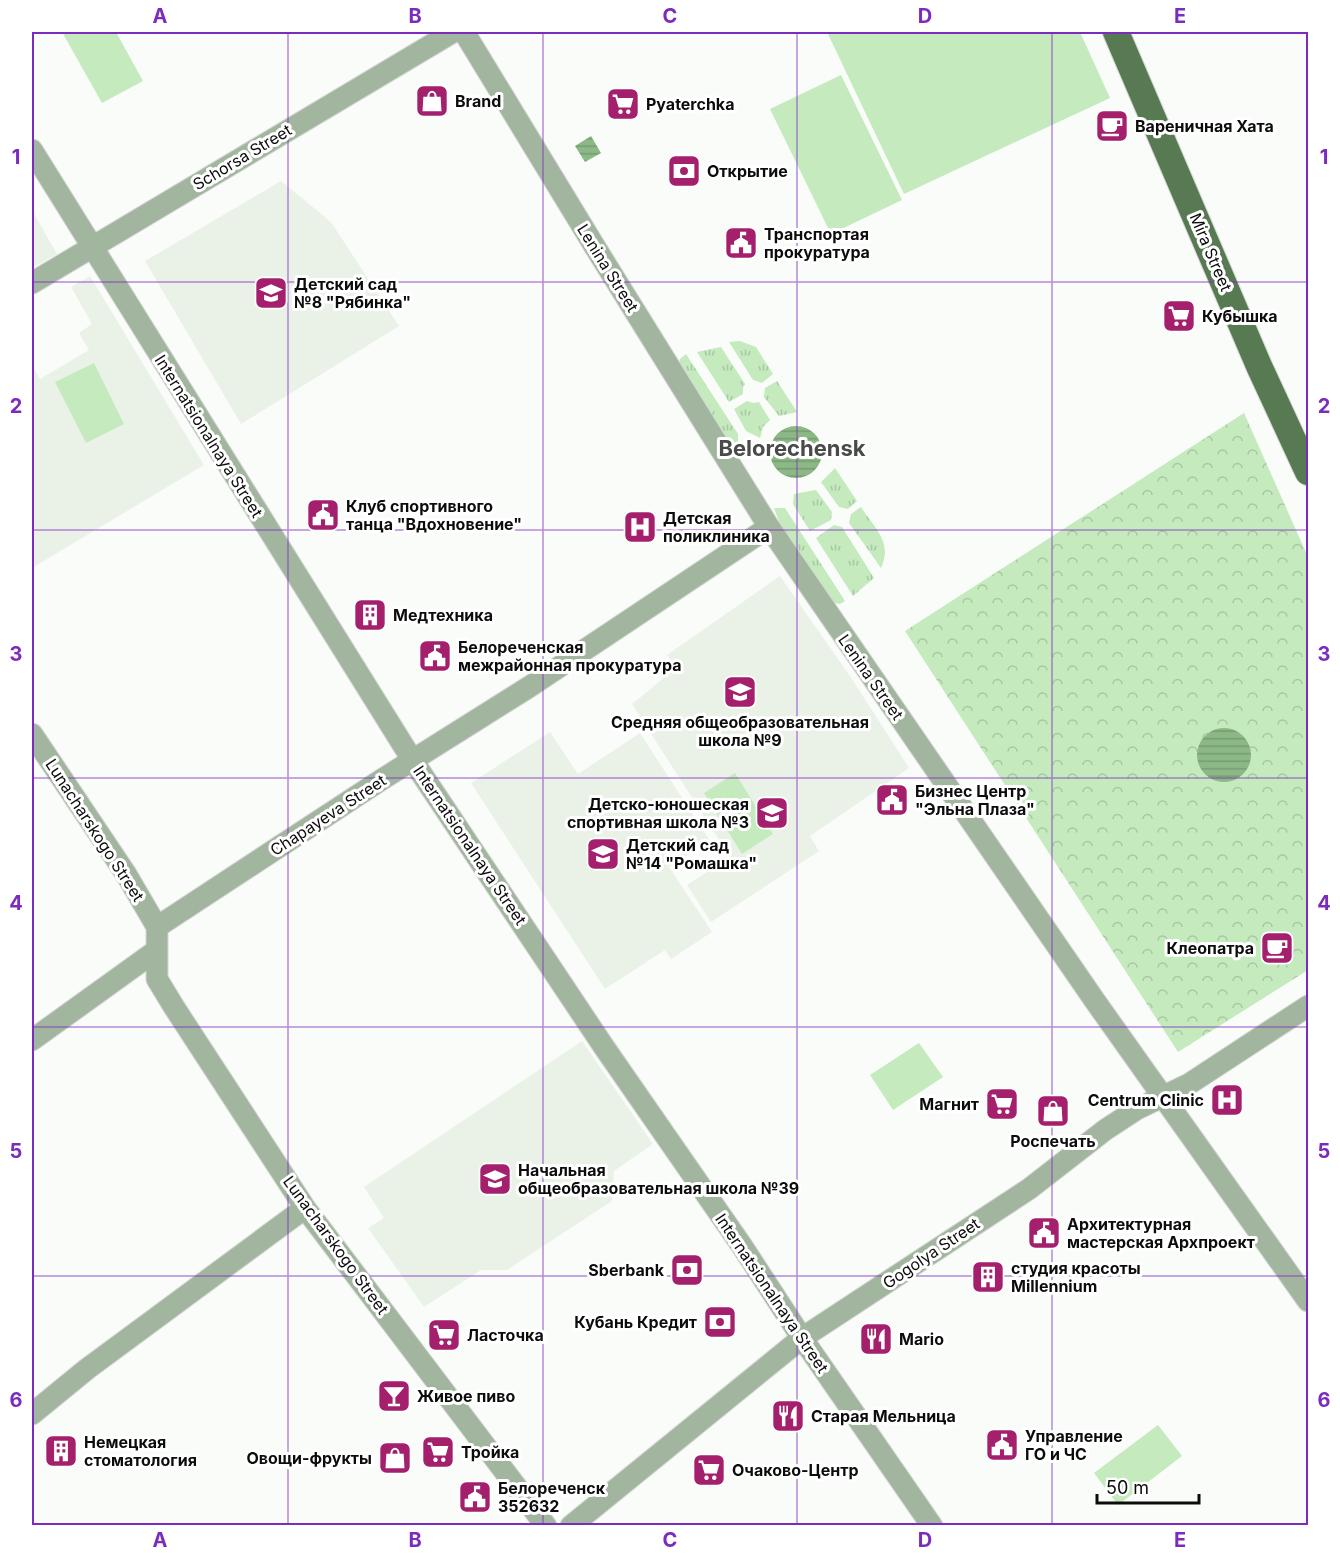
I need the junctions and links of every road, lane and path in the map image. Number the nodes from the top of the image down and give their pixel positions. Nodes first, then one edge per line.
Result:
1 (453, 32) edge
2 (464, 32) edge
3 (1116, 32) edge
4 (32, 150) edge
5 (91, 248) junction
6 (32, 283) edge
7 (1308, 472) edge
8 (769, 527) junction
9 (32, 734) edge
10 (413, 761) junction
11 (157, 927) junction
12 (157, 950) junction
13 (1308, 1006) edge
14 (32, 1040) edge
15 (1163, 1098) junction
16 (305, 1208) junction
17 (1308, 1301) edge
18 (802, 1338) junction
19 (32, 1414) edge
20 (546, 1526) edge
21 (571, 1526) edge
22 (932, 1526) edge

1 - 5 street, Schorsa Street
2 - 8 street, Lenina Street
3 - 7 main road, Mira Street
4 - 5 street, Internatsionalnaya Street
5 - 6 street, Schorsa Street
5 - 10 street, Internatsionalnaya Street
8 - 10 street, Chapayeva Street
8 - 15 street, Lenina Street
9 - 11 street, Lunacharskogo Street
10 - 11 street, Chapayeva Street
10 - 18 street, Internatsionalnaya Street
11 - 12 street
12 - 14 street
12 - 16 street, Lunacharskogo Street
13 - 15 street, Gogolya Street
15 - 17 street, Lenina Street
15 - 18 street, Gogolya Street
16 - 19 street
16 - 20 street, Lunacharskogo Street
18 - 21 street, Gogolya Street
18 - 22 street, Internatsionalnaya Street

